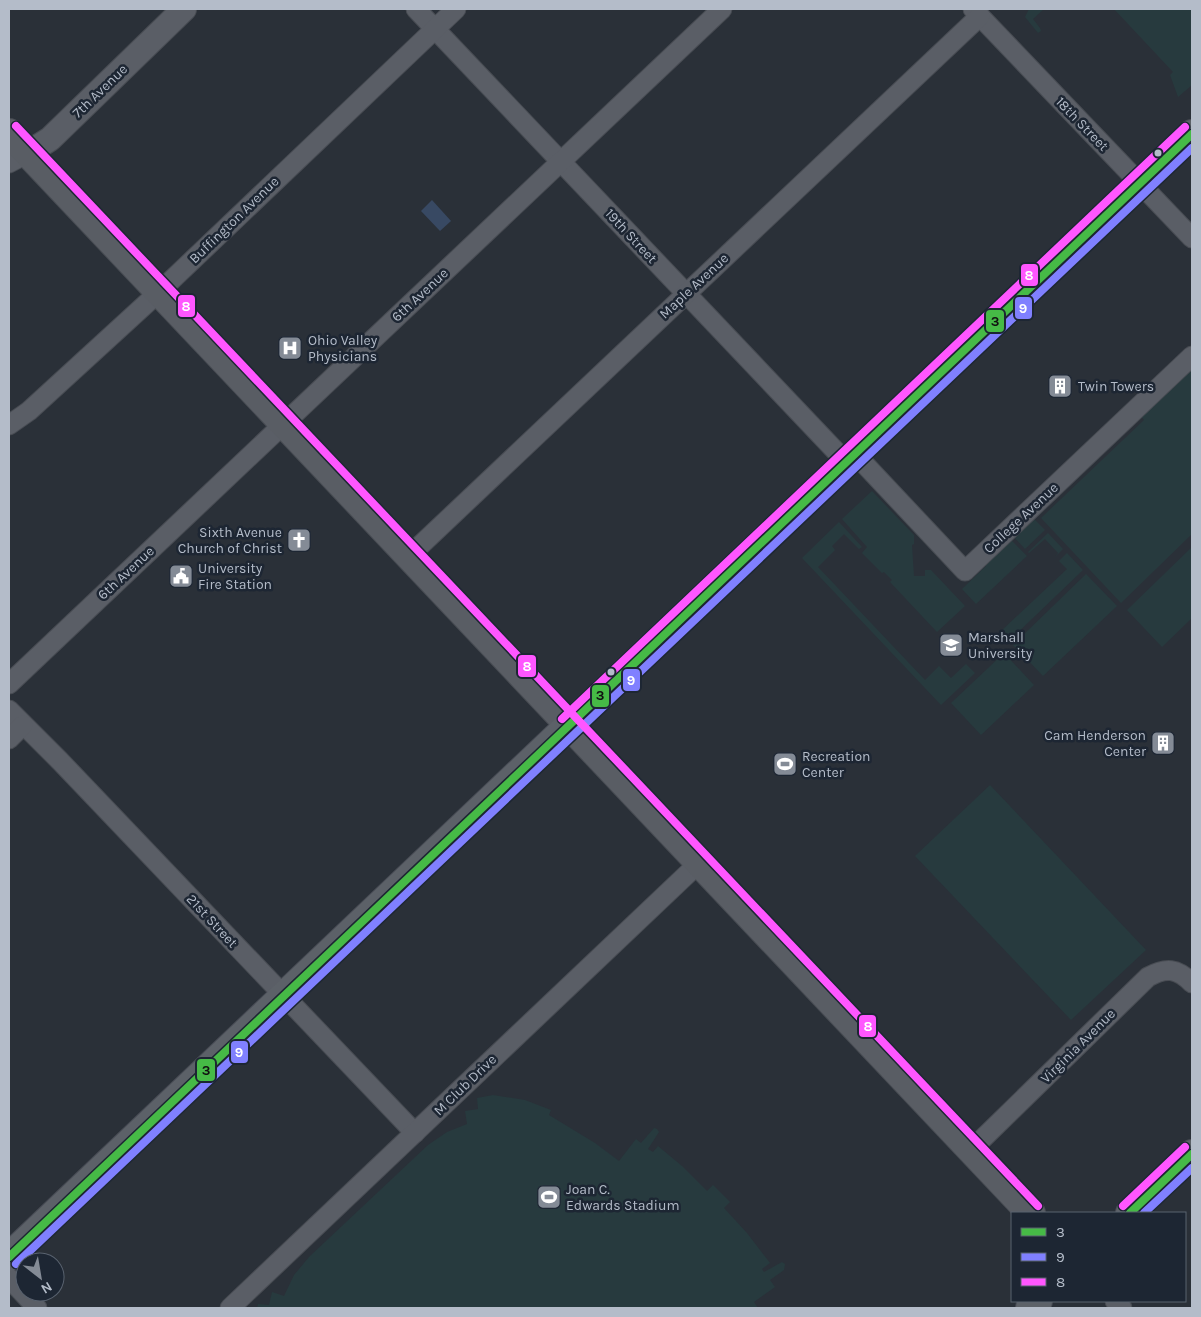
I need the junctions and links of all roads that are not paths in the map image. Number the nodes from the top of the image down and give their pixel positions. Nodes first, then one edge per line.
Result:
1 (184, 9) edge
2 (416, 9) edge
3 (456, 9) edge
4 (722, 9) edge
5 (977, 12) edge
6 (434, 29) junction
7 (9, 133) edge
8 (1192, 134) edge
9 (18, 158) edge
10 (561, 162) junction
11 (1141, 184) junction
12 (1192, 238) edge
13 (159, 292) junction
14 (686, 294) junction
15 (1192, 356) edge
16 (284, 424) junction
17 (9, 426) edge
18 (851, 459) junction
19 (409, 556) junction
20 (9, 684) edge
21 (9, 710) edge
22 (23, 725) junction
23 (569, 726) junction
24 (9, 739) edge
25 (700, 862) junction
26 (1192, 983) edge
27 (283, 996) junction
28 (415, 1134) junction
29 (971, 1150) junction
30 (1192, 1154) edge
31 (1030, 1212) edge
32 (1131, 1212) edge
33 (9, 1257) edge
34 (9, 1278) edge
35 (37, 1308) edge
36 (230, 1308) edge

1 - 9 street, 7th Avenue
2 - 6 street, 19th Street
3 - 6 street, Buffington Avenue
4 - 10 street, 6th Avenue
5 - 11 street, 18th Street
5 - 14 street, Maple Avenue
6 - 10 street, 19th Street
6 - 13 street, Buffington Avenue
7 - 9 main road
8 - 11 main road
9 - 13 main road
10 - 14 street, 19th Street
10 - 16 street, 6th Avenue
11 - 12 street, 18th Street
11 - 18 main road
13 - 16 main road
13 - 17 street, Buffington Avenue
14 - 18 street, 19th Street
14 - 19 street, Maple Avenue
15 - 18 street, College Avenue
16 - 19 main road
16 - 20 street, 6th Avenue
18 - 23 main road
19 - 23 main road
21 - 22 street, 21st Street
22 - 24 street
22 - 27 street, 21st Street
23 - 25 main road
23 - 27 main road
25 - 28 street, M Club Drive
25 - 29 main road
26 - 29 street, Virginia Avenue
27 - 28 street, 21st Street
27 - 33 main road
28 - 36 street, M Club Drive
29 - 31 main road
30 - 32 main road
34 - 35 street

